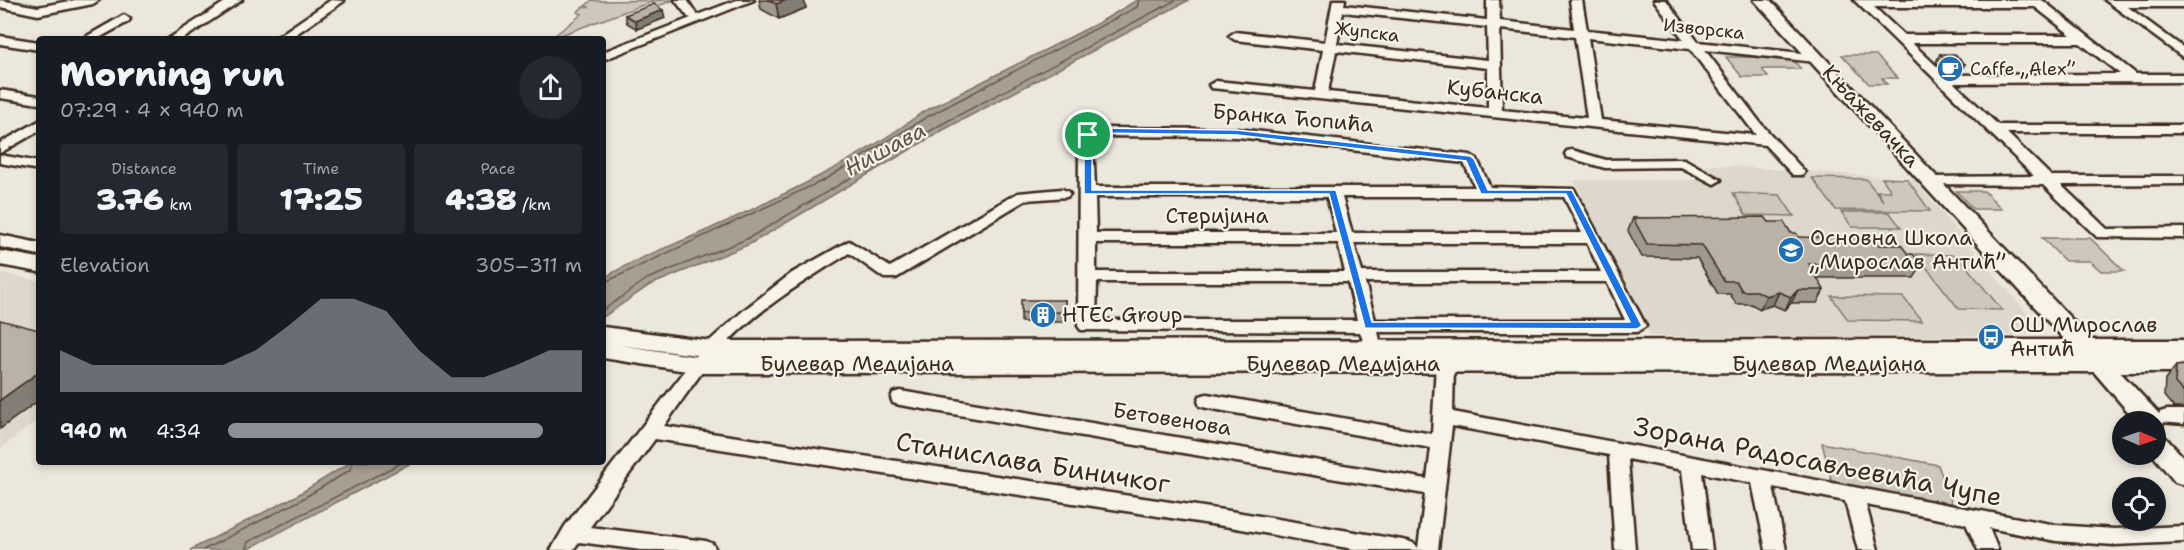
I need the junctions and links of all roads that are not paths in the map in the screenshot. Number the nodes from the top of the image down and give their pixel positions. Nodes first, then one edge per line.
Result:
1 (93, 0) edge
2 (236, 0) edge
3 (338, 0) edge
4 (681, 0) edge
5 (729, 0) edge
6 (748, 0) edge
7 (1493, 0) edge
8 (1576, 0) edge
9 (1660, 0) edge
10 (1762, 0) edge
11 (1861, 2) edge
12 (2036, 2) edge
13 (2113, 2) edge
14 (0, 3) edge
15 (2184, 3) edge
16 (1338, 4) edge
17 (692, 14) junction
18 (107, 16) dead end
19 (1494, 26) junction
20 (1583, 34) junction
21 (94, 36) edge
22 (179, 36) edge
23 (284, 36) edge
24 (1234, 36) dead end
25 (1900, 39) junction
26 (2083, 39) junction
27 (2163, 39) junction
28 (2184, 39) edge
29 (0, 40) edge
30 (36, 46) edge
31 (1330, 46) junction
32 (1695, 46) junction
33 (606, 47) edge
34 (2184, 54) edge
35 (606, 55) edge
36 (1816, 58) junction
37 (1495, 65) junction
38 (2133, 78) junction
39 (2184, 78) edge
40 (1942, 79) junction
41 (1216, 85) dead end
42 (0, 94) edge
43 (1321, 96) junction
44 (36, 100) edge
45 (1495, 114) junction
46 (1595, 123) junction
47 (36, 126) edge
48 (1994, 129) junction
49 (2184, 129) edge
50 (1771, 141) junction
51 (0, 148) edge
52 (1572, 154) dead end
53 (0, 159) edge
54 (36, 165) edge
55 (1798, 172) dead end
56 (1714, 180) dead end
57 (2047, 180) junction
58 (2184, 180) edge
59 (1932, 182) junction
60 (1333, 191) junction
61 (1087, 192) junction
62 (1485, 192) junction
63 (1062, 194) dead end
64 (2183, 234) edge
65 (1088, 238) junction
66 (1345, 238) junction
67 (1594, 238) junction
68 (0, 241) edge
69 (36, 248) edge
70 (0, 258) edge
71 (36, 265) edge
72 (1090, 277) junction
73 (1613, 277) junction
74 (1356, 278) junction
75 (1087, 326) joint
76 (1637, 326) joint
77 (606, 334) edge
78 (1371, 337) junction
79 (2184, 348) edge
80 (611, 351) edge
81 (2084, 356) junction
82 (705, 357) junction
83 (1445, 363) junction
84 (2184, 364) edge
85 (900, 398) dead end
86 (1207, 401) dead end
87 (2127, 411) edge
88 (2154, 411) edge
89 (1444, 417) junction
90 (2166, 422) edge
91 (650, 431) junction
92 (1441, 443) junction
93 (1618, 450) junction
94 (2166, 454) edge
95 (2184, 457) edge
96 (1691, 464) junction
97 (2184, 475) edge
98 (1761, 477) junction
99 (1437, 488) junction
100 (1853, 494) junction
101 (1974, 518) junction
102 (572, 532) junction
103 (2184, 534) edge
104 (561, 550) edge
105 (706, 550) edge
106 (1408, 550) edge
107 (1428, 550) edge
108 (1625, 550) edge
109 (1702, 550) edge
110 (1776, 550) edge
111 (1868, 550) edge
112 (1988, 550) edge

1 - 14 street
2 - 22 street
3 - 23 street
4 - 17 street
5 - 17 street
6 - 35 street
7 - 19 street
8 - 20 street
9 - 32 street
10 - 36 main road, Књажевачка
11 - 12 street
11 - 25 street
12 - 26 street
13 - 15 street
13 - 27 street
16 - 19 street, Изворска
16 - 31 street
17 - 33 street
18 - 21 street
19 - 20 street, Изворска
19 - 37 street
20 - 32 street, Изворска
20 - 46 street
24 - 31 street, Жупска
25 - 26 street
25 - 40 street
26 - 38 street
27 - 28 street
27 - 34 street
29 - 30 street
31 - 37 street, Жупска
31 - 43 street
32 - 36 street, Изворска
32 - 50 street
36 - 59 main road, Књажевачка
37 - 45 street
38 - 39 street
38 - 40 street
40 - 48 street
41 - 43 street, Кубанска
42 - 44 street
43 - 45 street, Кубанска
45 - 46 street, Кубанска
46 - 50 street, Кубанска
47 - 51 street
48 - 49 street
48 - 57 street
50 - 55 street
52 - 56 street
53 - 54 street
57 - 58 street
57 - 59 street
57 - 64 street
59 - 81 main road, Књажевачка
60 - 61 street, Стеријина
60 - 62 street, Стеријина
60 - 66 street
61 - 62 street, Бранка Ћопића
61 - 65 street, Бранка Ћопића
62 - 67 street, Стеријина
63 - 82 street
65 - 66 street, Стеријина
65 - 72 street, Бранка Ћопића
66 - 67 street, Стеријина
66 - 74 street
67 - 73 street, Стеријина
68 - 69 main road
70 - 71 main road
72 - 74 street
72 - 75 street, Бранка Ћопића
73 - 74 street
73 - 76 street, Стеријина
74 - 78 street
75 - 78 street, Булевар Медијана
76 - 78 street, Булевар Медијана
77 - 82 main road, Булевар Медијана
78 - 81 main road, Булевар Медијана
78 - 82 main road, Булевар Медијана
79 - 81 main road
80 - 82 main road, Булевар Медијана
81 - 83 main road, Булевар Медијана
81 - 84 main road
81 - 87 main road, Књажевачка
81 - 88 main road, Књажевачка
82 - 83 main road, Булевар Медијана
82 - 91 street
83 - 89 street
85 - 99 street, Бетовенова
86 - 92 street
89 - 92 street
89 - 93 street, Зорана Радосављевића Чупе
90 - 95 main road, Књажевачка
91 - 102 street
91 - 106 street, Станислава Биничког
92 - 99 street
93 - 96 street, Зорана Радосављевића Чупе
93 - 108 street
94 - 97 main road
96 - 98 street, Зорана Радосављевића Чупе
96 - 109 street
98 - 100 street, Зорана Радосављевића Чупе
98 - 110 street
99 - 107 street
100 - 101 street, Зорана Радосављевића Чупе
100 - 111 street
101 - 103 street, Зорана Радосављевића Чупе
101 - 112 street
102 - 104 street
102 - 105 street

